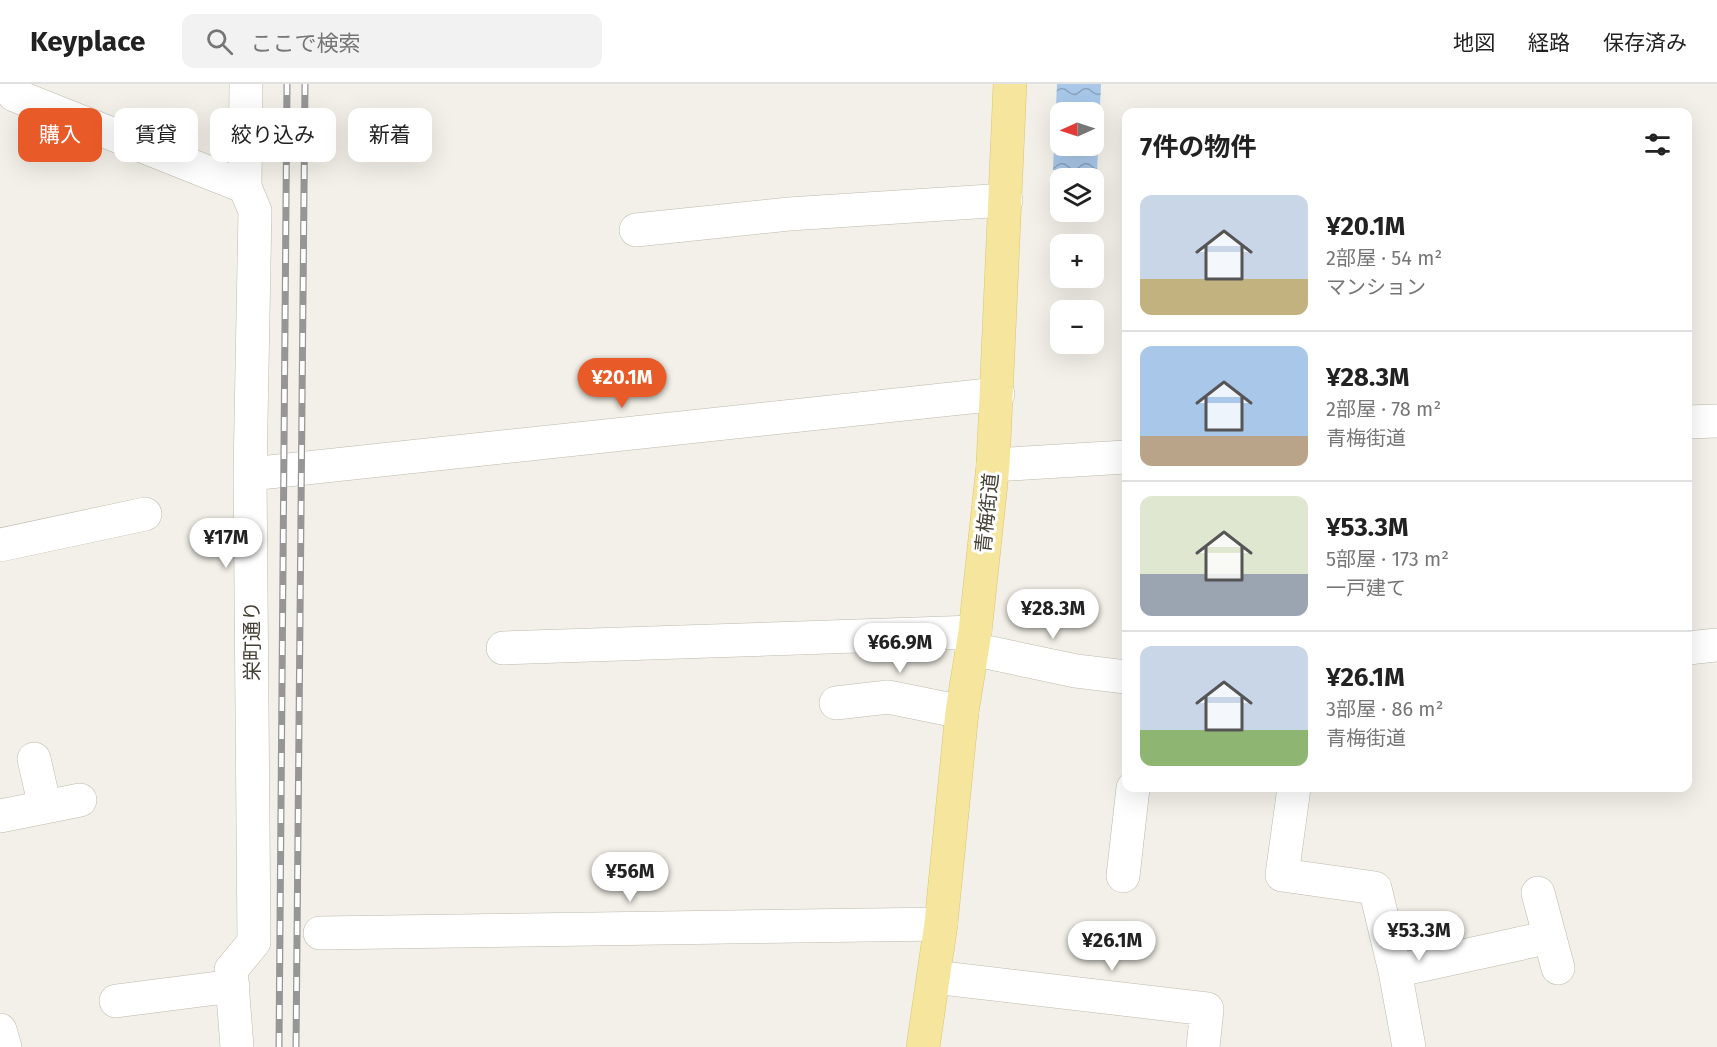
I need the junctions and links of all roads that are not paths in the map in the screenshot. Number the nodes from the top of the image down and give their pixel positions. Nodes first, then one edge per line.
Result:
1 (14, 84) edge
2 (246, 84) edge
3 (1010, 84) edge
4 (245, 187) junction
5 (1006, 200) junction
6 (636, 230) dead end
7 (998, 394) junction
8 (1717, 421) edge
9 (1692, 422) edge
10 (1122, 457) edge
11 (993, 465) junction
12 (250, 474) junction
13 (145, 514) dead end
14 (0, 545) edge
15 (973, 641) junction
16 (1717, 645) edge
17 (503, 648) dead end
18 (1692, 648) edge
19 (1122, 677) edge
20 (836, 703) dead end
21 (962, 712) junction
22 (34, 759) dead end
23 (1134, 792) edge
24 (1293, 792) edge
25 (80, 800) dead end
26 (45, 807) junction
27 (0, 816) edge
28 (1123, 876) dead end
29 (1538, 893) dead end
30 (941, 924) junction
31 (320, 933) dead end
32 (1550, 937) junction
33 (1558, 968) dead end
34 (1395, 971) junction
35 (934, 976) junction
36 (233, 986) junction
37 (116, 1001) dead end
38 (0, 1029) edge
39 (5, 1047) edge
40 (237, 1047) edge
41 (923, 1047) edge
42 (1203, 1047) edge
43 (1409, 1047) edge

1 - 4 street
2 - 4 street, 栄町通り
3 - 5 main road, 青梅街道
4 - 12 street, 栄町通り
5 - 6 street
5 - 7 main road, 青梅街道
7 - 11 main road, 青梅街道
7 - 12 street
8 - 9 street
10 - 11 street
11 - 15 main road, 青梅街道
12 - 36 street, 栄町通り
13 - 14 street
15 - 17 street
15 - 19 street
15 - 21 main road, 青梅街道
16 - 18 street
20 - 21 street
21 - 30 main road, 青梅街道
22 - 26 street
23 - 28 street
24 - 34 street
25 - 26 street
26 - 27 street
29 - 32 street
30 - 31 street
30 - 35 main road, 青梅街道
32 - 33 street
32 - 34 street
34 - 43 street
35 - 41 main road, 青梅街道
35 - 42 street
36 - 37 street
36 - 40 street, 栄町通り
38 - 39 street

